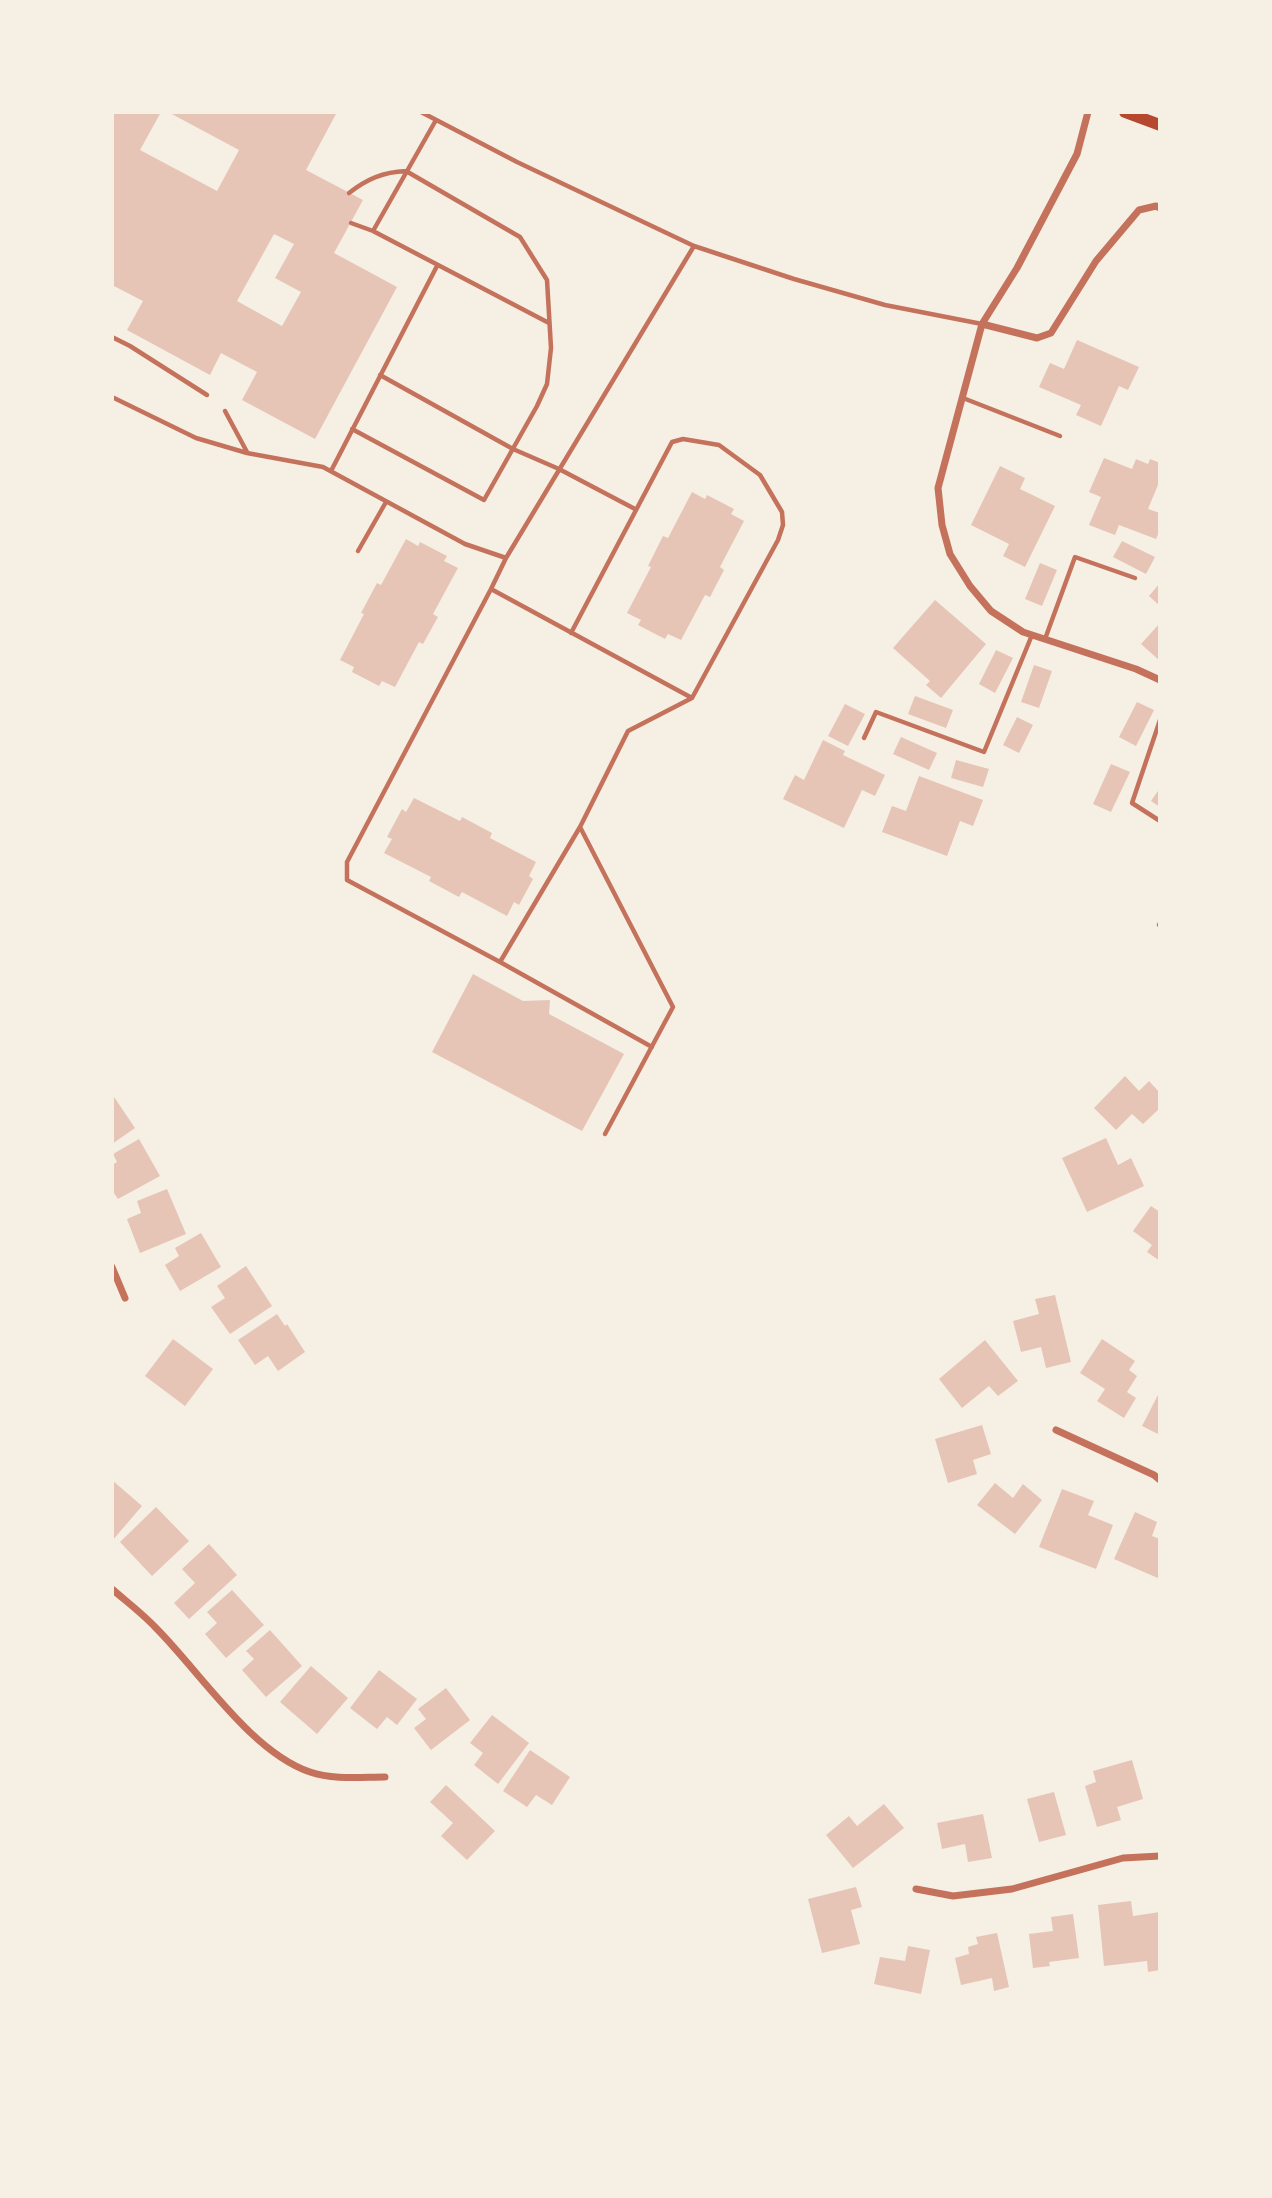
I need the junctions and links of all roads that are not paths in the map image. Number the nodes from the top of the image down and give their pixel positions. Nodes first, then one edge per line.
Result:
1 (421, 112) edge
2 (1088, 112) edge
3 (1125, 112) edge
4 (436, 120) junction
5 (1160, 125) edge
6 (406, 171) junction
7 (349, 193) dead end
8 (1160, 208) edge
9 (351, 223) dead end
10 (373, 231) junction
11 (694, 246) junction
12 (437, 266) junction
13 (549, 323) junction
14 (982, 324) junction
15 (112, 337) edge
16 (380, 375) junction
17 (206, 395) dead end
18 (112, 397) edge
19 (962, 397) junction
20 (225, 411) dead end
21 (352, 429) junction
22 (1060, 436) dead end
23 (513, 449) junction
24 (247, 453) junction
25 (559, 469) junction
26 (331, 471) junction
27 (386, 502) junction
28 (635, 509) junction
29 (358, 551) dead end
30 (506, 558) junction
31 (1135, 578) dead end
32 (492, 589) junction
33 (571, 633) junction
34 (1032, 635) junction
35 (1044, 640) junction
36 (1160, 680) edge
37 (692, 698) junction
38 (1160, 720) edge
39 (864, 738) dead end
40 (1160, 821) edge
41 (580, 828) junction
42 (500, 962) junction
43 (652, 1046) junction
44 (605, 1134) dead end
45 (112, 1267) edge
46 (125, 1298) dead end
47 (1056, 1430) dead end
48 (1160, 1480) edge
49 (112, 1590) edge
50 (384, 1777) dead end
51 (1160, 1856) edge
52 (916, 1889) dead end

1 - 4 lane
2 - 14 street
3 - 5 main road
4 - 6 lane
4 - 11 lane
6 - 7 lane
6 - 10 lane
6 - 13 lane
8 - 14 street
9 - 10 lane
10 - 12 lane
11 - 14 lane
11 - 25 lane
12 - 13 lane
12 - 16 lane
13 - 23 lane
14 - 19 street
15 - 17 lane
16 - 21 lane
16 - 23 lane
18 - 24 lane
19 - 22 lane
19 - 34 street
20 - 24 lane
21 - 23 lane
21 - 26 lane
23 - 25 lane
24 - 26 lane
25 - 28 lane
25 - 30 lane
26 - 27 lane
27 - 29 lane
27 - 30 lane
28 - 33 lane
28 - 37 lane
30 - 32 lane
31 - 35 lane
32 - 33 lane
32 - 42 lane
33 - 37 lane
34 - 35 street
34 - 39 lane
35 - 36 street
37 - 41 lane
38 - 40 lane
41 - 42 lane
41 - 43 lane
42 - 43 lane
43 - 44 lane
45 - 46 street
47 - 48 street
49 - 50 street
51 - 52 street

